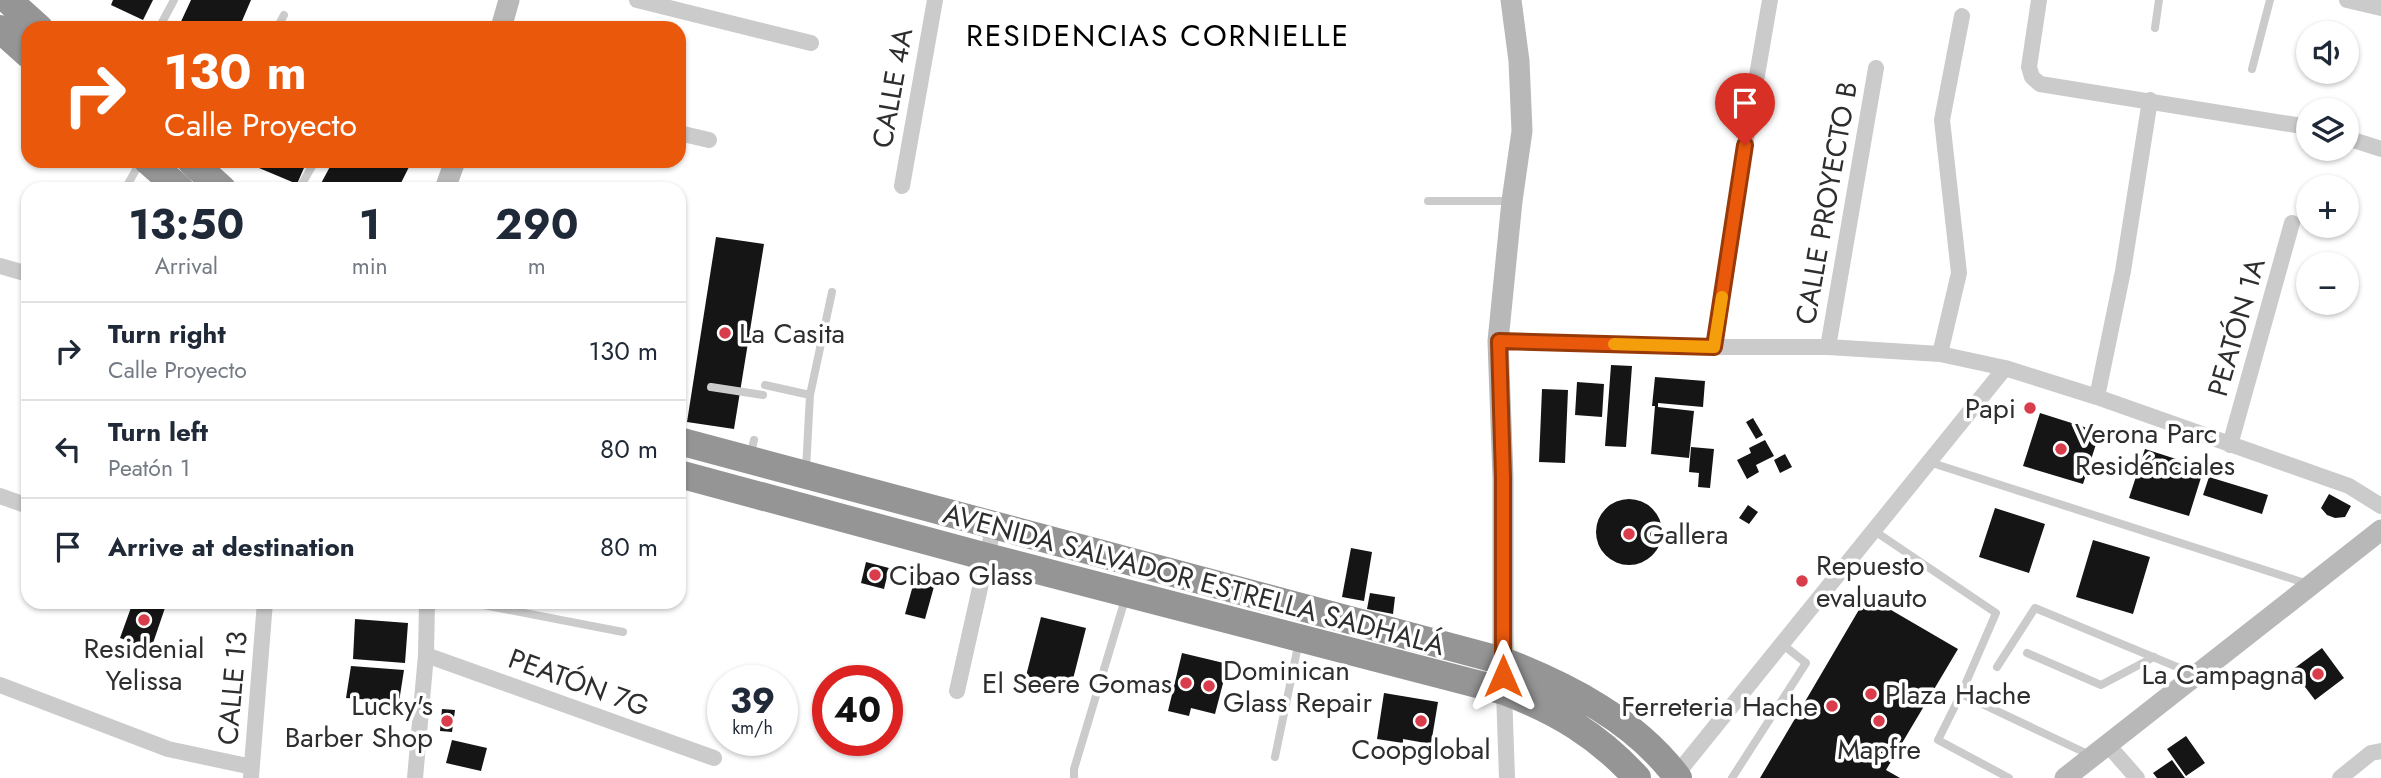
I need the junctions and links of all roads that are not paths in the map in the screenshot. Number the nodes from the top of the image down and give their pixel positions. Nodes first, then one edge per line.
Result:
1 (8, 0) edge
2 (174, 0) edge
3 (509, 0) edge
4 (637, 0) edge
5 (935, 0) edge
6 (1511, 0) edge
7 (1770, 0) edge
8 (2039, 0) edge
9 (2159, 0) edge
10 (2270, 0) edge
11 (2347, 0) edge
12 (2381, 8) edge
13 (284, 15) dead end
14 (1962, 16) dead end
15 (31, 21) edge
16 (163, 21) edge
17 (281, 21) edge
18 (503, 21) edge
19 (2155, 28) dead end
20 (0, 29) edge
21 (811, 43) dead end
22 (21, 48) edge
23 (1876, 68) dead end
24 (2252, 69) dead end
25 (2150, 100) junction
26 (2296, 125) edge
27 (686, 135) edge
28 (709, 140) dead end
29 (2359, 142) edge
30 (2381, 149) edge
31 (157, 168) edge
32 (203, 168) edge
33 (172, 182) edge
34 (216, 182) edge
35 (902, 186) dead end
36 (1428, 201) dead end
37 (1512, 201) junction
38 (2292, 223) dead end
39 (0, 266) edge
40 (21, 272) edge
41 (832, 292) dead end
42 (1499, 341) junction
43 (1714, 347) junction
44 (1828, 347) junction
45 (1940, 354) junction
46 (2005, 368) junction
47 (765, 385) dead end
48 (711, 387) dead end
49 (763, 395) dead end
50 (810, 395) junction
51 (2097, 397) junction
52 (693, 442) edge
53 (2230, 445) junction
54 (1929, 462) junction
55 (806, 475) junction
56 (686, 476) edge
57 (0, 496) edge
58 (21, 504) edge
59 (2381, 506) edge
60 (994, 525) junction
61 (1873, 530) junction
62 (2381, 530) edge
63 (987, 558) junction
64 (2311, 585) junction
65 (1127, 594) junction
66 (264, 609) edge
67 (427, 609) edge
68 (504, 609) edge
69 (623, 632) dead end
70 (1299, 638) junction
71 (1782, 643) junction
72 (2027, 653) dead end
73 (426, 655) junction
74 (2154, 657) junction
75 (1503, 661) junction
76 (1997, 667) dead end
77 (2197, 675) junction
78 (0, 685) edge
79 (957, 691) dead end
80 (1504, 691) junction
81 (1961, 694) junction
82 (2100, 751) junction
83 (2381, 751) edge
84 (1275, 757) dead end
85 (714, 758) dead end
86 (251, 773) edge
87 (1677, 777) edge
88 (415, 778) edge
89 (1074, 778) edge
90 (1507, 778) edge
91 (1637, 778) edge
92 (1732, 778) edge
93 (2009, 778) edge
94 (2065, 778) edge
95 (2137, 778) edge
96 (2340, 778) edge

1 - 15 highway
2 - 16 lane
3 - 18 street
4 - 21 street
5 - 35 street, CALLE 4A
6 - 37 street
7 - 43 street
8 - 25 street
9 - 19 lane
10 - 24 lane
11 - 12 street
13 - 17 lane
14 - 45 street
20 - 22 highway
23 - 44 street, CALLE PROYECTO B
25 - 26 street
25 - 51 street
27 - 28 street
29 - 30 street
31 - 33 highway
32 - 34 highway
36 - 37 lane
37 - 42 street
38 - 53 street, PEATÓN 1A
39 - 40 street
41 - 50 lane
42 - 43 street
42 - 75 street
43 - 44 street
44 - 45 street
45 - 46 street
46 - 51 street
46 - 54 street
47 - 50 lane
48 - 49 lane
50 - 55 lane
51 - 53 street
52 - 55 highway, AVENIDA SALVADOR ESTRELLA SADHALÁ
53 - 59 street
54 - 61 street
54 - 64 lane
55 - 60 highway, AVENIDA SALVADOR ESTRELLA SADHALÁ
56 - 63 highway, AVENIDA SALVADOR ESTRELLA SADHALÁ
57 - 58 street
60 - 63 street
60 - 75 highway, AVENIDA SALVADOR ESTRELLA SADHALÁ
61 - 71 street
61 - 81 lane
62 - 64 street
63 - 65 highway, AVENIDA SALVADOR ESTRELLA SADHALÁ
63 - 79 street
64 - 77 street
65 - 70 highway, AVENIDA SALVADOR ESTRELLA SADHALÁ
65 - 89 lane
66 - 86 street, CALLE 13
67 - 73 street
68 - 69 lane
70 - 80 highway, AVENIDA SALVADOR ESTRELLA SADHALÁ
70 - 84 lane
71 - 87 street
71 - 92 lane
72 - 74 lane
73 - 85 street, PEATÓN 7G
73 - 88 street
74 - 76 lane
74 - 77 lane
75 - 80 street
75 - 87 highway, AVENIDA SALVADOR ESTRELLA SADHALÁ
77 - 82 street
78 - 86 street
80 - 90 street
80 - 91 highway, AVENIDA SALVADOR ESTRELLA SADHALÁ
81 - 82 lane
81 - 93 lane
82 - 94 street
82 - 95 street
83 - 96 street

